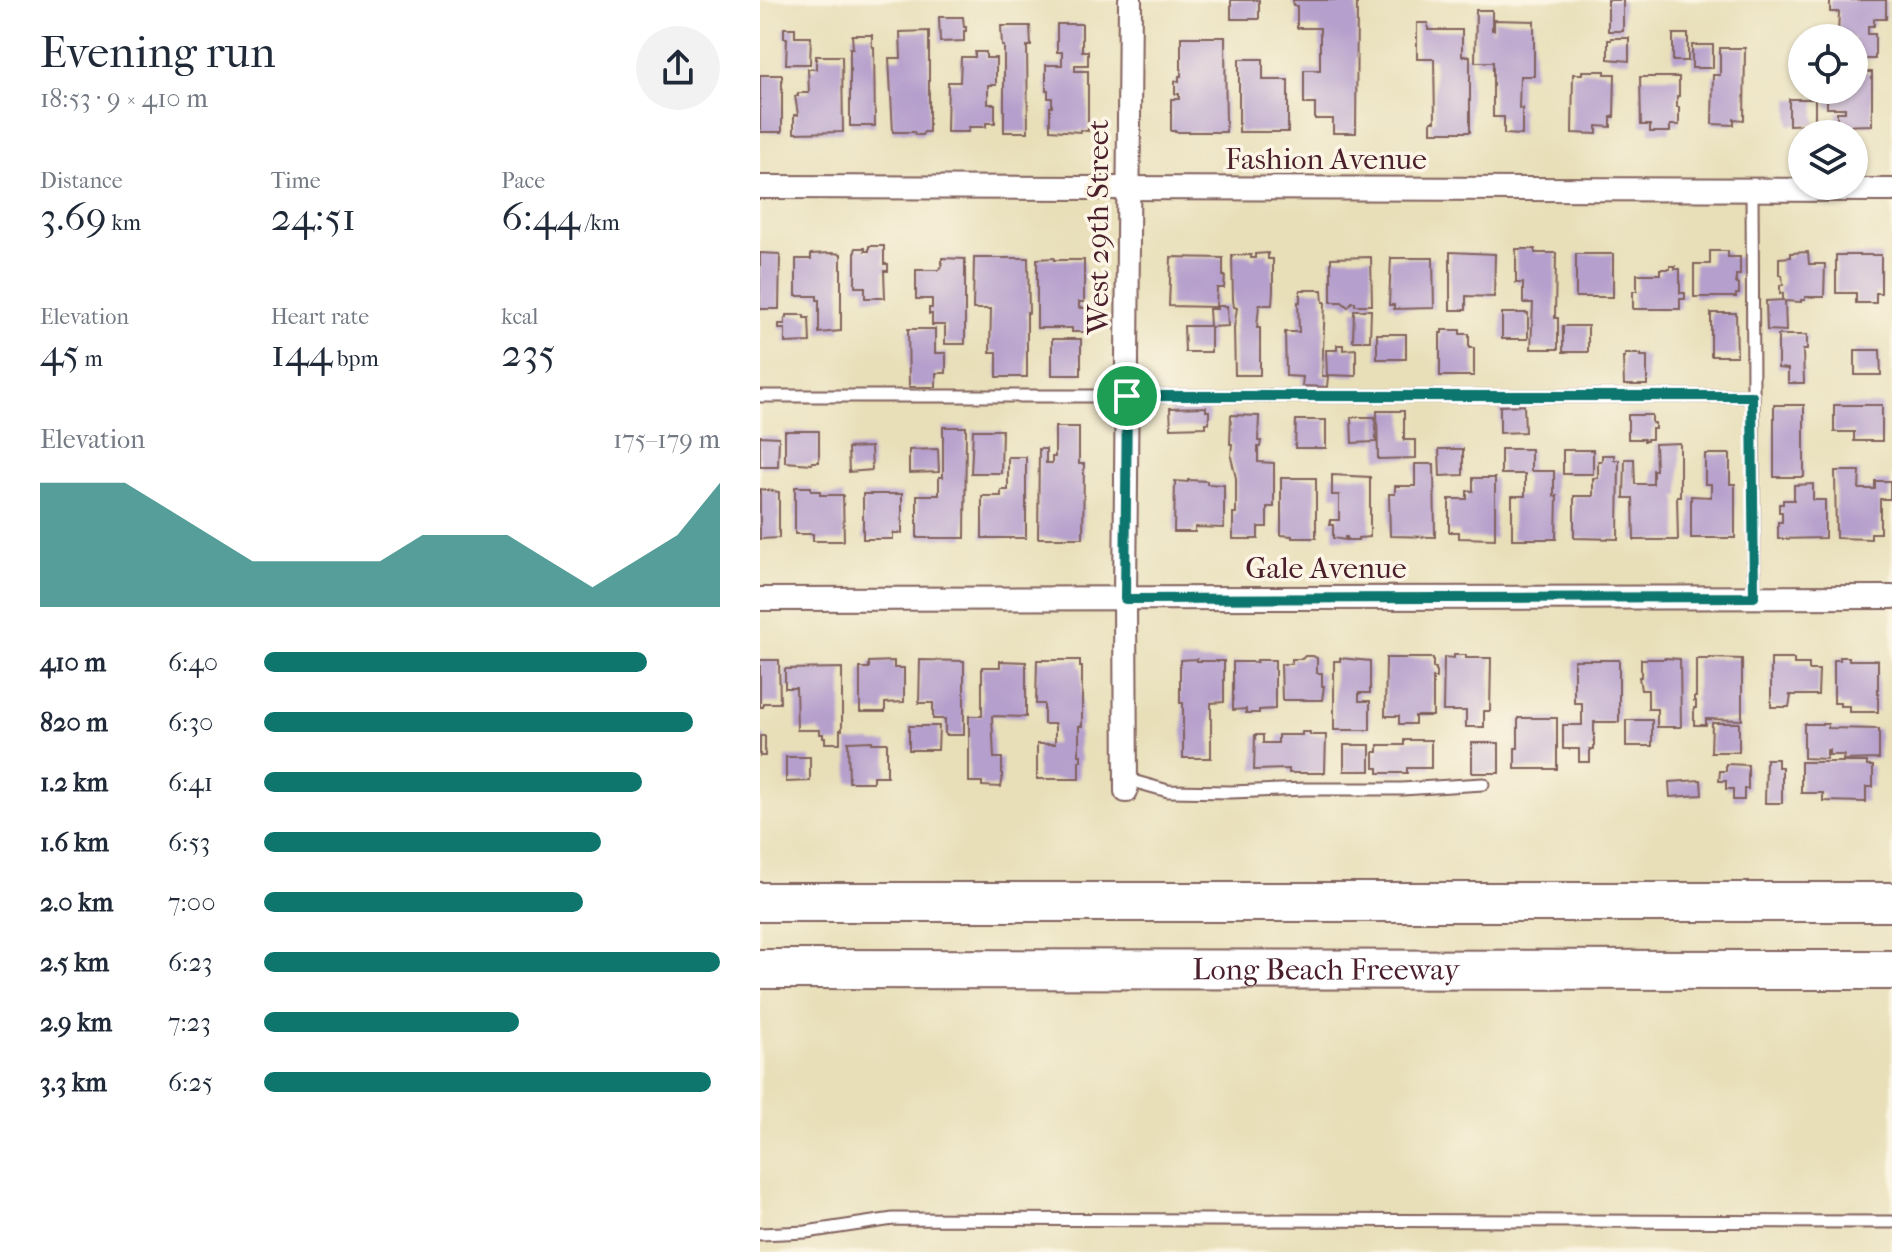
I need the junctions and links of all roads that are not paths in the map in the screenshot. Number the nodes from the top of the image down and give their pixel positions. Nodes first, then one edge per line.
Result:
1 (1130, 0) edge
2 (760, 187) edge
3 (1128, 188) junction
4 (1752, 189) junction
5 (1892, 190) edge
6 (760, 396) edge
7 (1127, 396) junction
8 (1752, 396) junction
9 (1754, 597) junction
10 (1892, 597) edge
11 (760, 599) edge
12 (1125, 599) junction
13 (1125, 781) joint
14 (1483, 784) dead end
15 (760, 902) edge
16 (1892, 902) edge
17 (760, 969) edge
18 (1892, 970) edge
19 (1892, 1222) edge
20 (760, 1234) edge

1 - 3 street, West 29th Street
2 - 3 street, Fashion Avenue
3 - 4 street, Fashion Avenue
3 - 7 street, West 29th Street
4 - 5 street, Fashion Avenue
4 - 8 lane
6 - 7 lane
7 - 8 lane
7 - 12 street, West 29th Street
8 - 9 lane
9 - 10 street, Gale Avenue
9 - 12 street, Gale Avenue
11 - 12 street, Gale Avenue
12 - 13 street, West 29th Street
13 - 14 lane
15 - 16 highway
17 - 18 highway, Long Beach Freeway
19 - 20 lane

